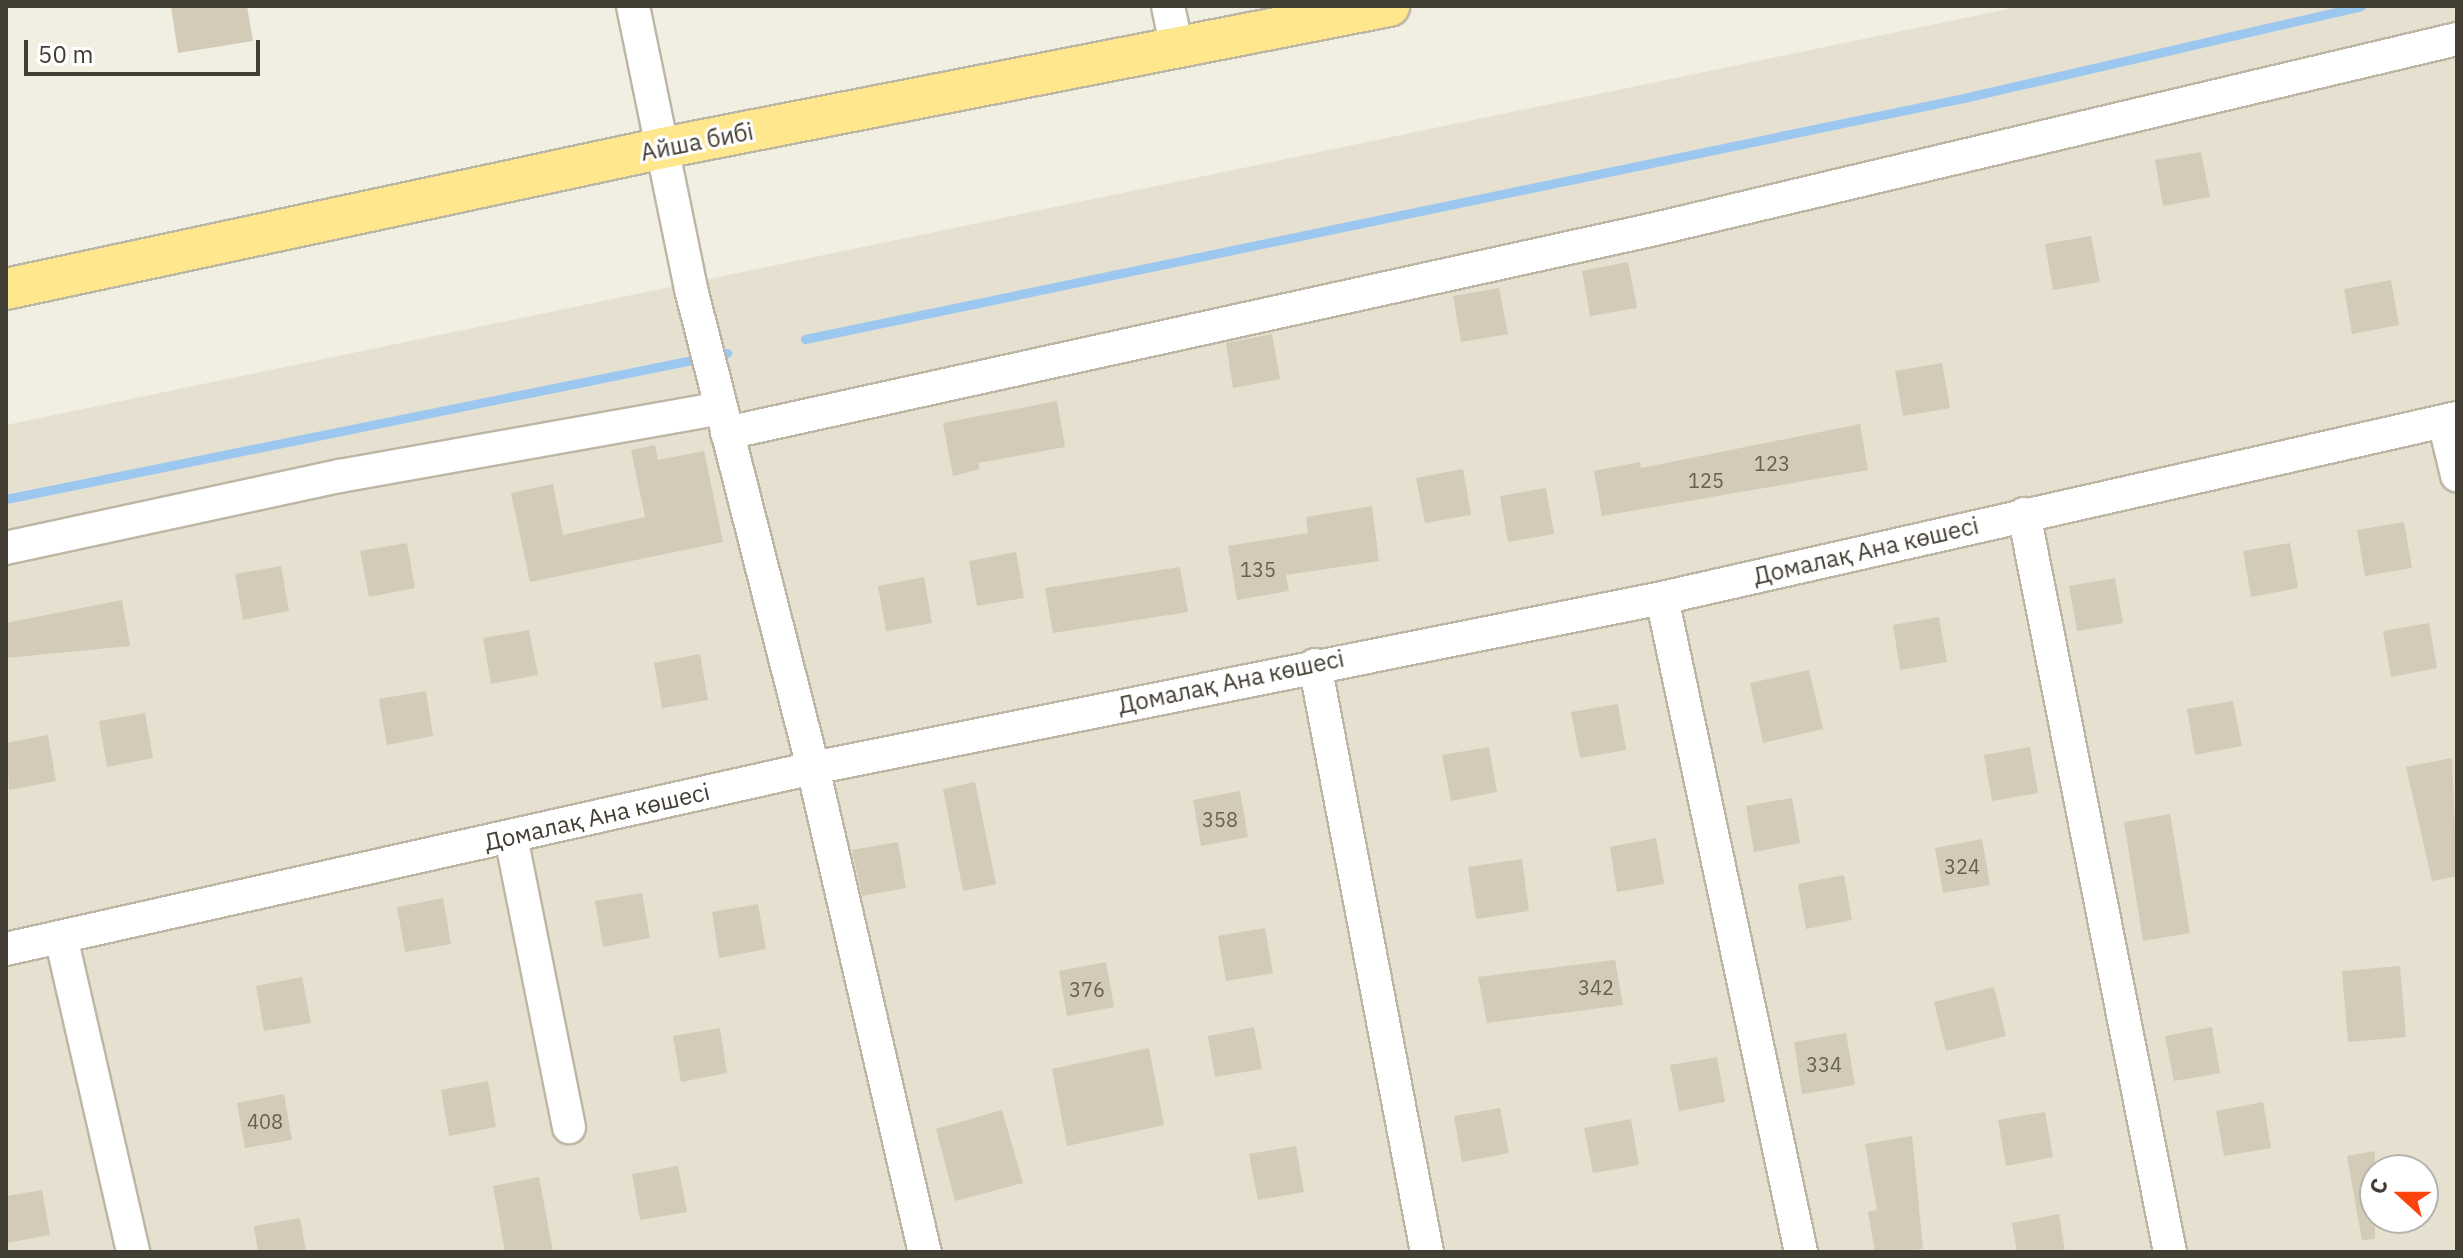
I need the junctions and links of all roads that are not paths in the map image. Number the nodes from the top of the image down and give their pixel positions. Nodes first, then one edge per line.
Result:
1 (633, 6) edge
2 (1168, 6) edge
3 (1389, 6) edge
4 (2457, 39) edge
5 (1177, 49) junction
6 (663, 148) junction
7 (6, 289) edge
8 (721, 409) junction
9 (2450, 420) edge
10 (2457, 475) edge
11 (2024, 514) junction
12 (6, 548) edge
13 (1662, 598) junction
14 (1315, 665) junction
15 (813, 768) junction
16 (511, 837) junction
17 (61, 937) junction
18 (6, 949) edge
19 (569, 1127) dead end
20 (133, 1252) edge
21 (925, 1252) edge
22 (1427, 1252) edge
23 (1801, 1252) edge
24 (2170, 1252) edge

1 - 6 street
2 - 5 street
3 - 5 main road, Айша бибі
4 - 8 street
5 - 6 main road, Айша бибі
6 - 7 main road, Айша бибі
6 - 8 street
8 - 12 street
8 - 15 street
9 - 10 street
9 - 11 street, Домалақ Ана көшесі
11 - 13 street, Домалақ Ана көшесі
11 - 24 street
13 - 14 street, Домалақ Ана көшесі
13 - 23 street
14 - 15 street, Домалақ Ана көшесі
14 - 22 street
15 - 16 street, Домалақ Ана көшесі
15 - 21 street
16 - 17 street, Домалақ Ана көшесі
16 - 19 street
17 - 18 street, Домалақ Ана көшесі
17 - 20 street

